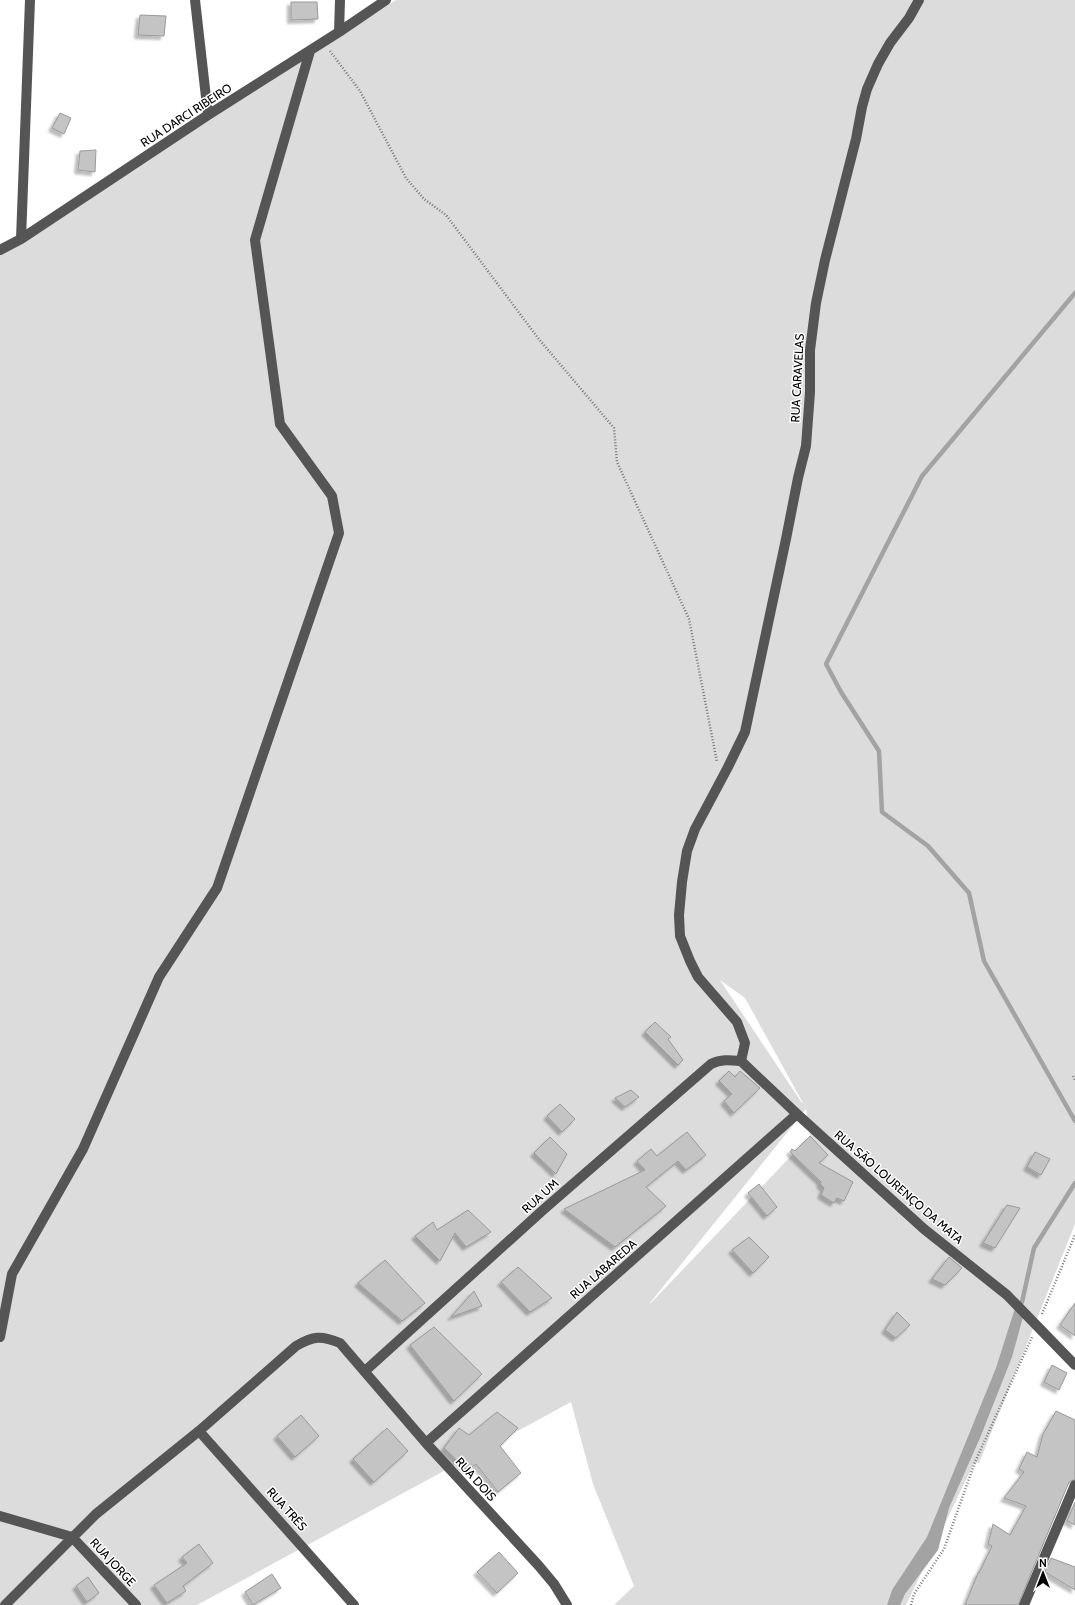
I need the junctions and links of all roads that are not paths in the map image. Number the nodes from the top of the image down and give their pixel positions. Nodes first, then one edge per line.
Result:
1 (30, 0) edge
2 (195, 0) edge
3 (340, 0) edge
4 (386, 0) edge
5 (919, 0) edge
6 (339, 32) junction
7 (310, 51) junction
8 (208, 115) junction
9 (21, 238) junction
10 (0, 250) edge
11 (741, 1061) junction
12 (797, 1114) junction
13 (0, 1337) edge
14 (1075, 1365) edge
15 (365, 1371) junction
16 (199, 1431) junction
17 (426, 1443) junction
18 (1075, 1485) edge
19 (0, 1516) edge
20 (72, 1537) junction
21 (567, 1604) edge
22 (5, 1605) edge
23 (136, 1605) edge
24 (354, 1605) edge
25 (1024, 1605) edge

1 - 9 street
2 - 8 street
3 - 6 street
4 - 6 street, RUA DARCI RIBEIRO
5 - 11 street, RUA CARAVELAS
6 - 7 street, RUA DARCI RIBEIRO
7 - 8 street, RUA DARCI RIBEIRO
7 - 13 street
8 - 9 street, RUA DARCI RIBEIRO
9 - 10 street, RUA DARCI RIBEIRO
11 - 12 street, RUA SÃO LOURENÇO DA MATA
11 - 15 street, RUA UM
12 - 14 street, RUA SÃO LOURENÇO DA MATA
12 - 17 street, RUA LABAREDA
15 - 16 street, RUA DOIS
15 - 17 street, RUA DOIS
16 - 20 street, RUA DOIS
16 - 24 street, RUA TRÊS
17 - 21 street, RUA DOIS
18 - 25 street
19 - 20 street
20 - 22 street, RUA DOIS
20 - 23 street, RUA JORGE

